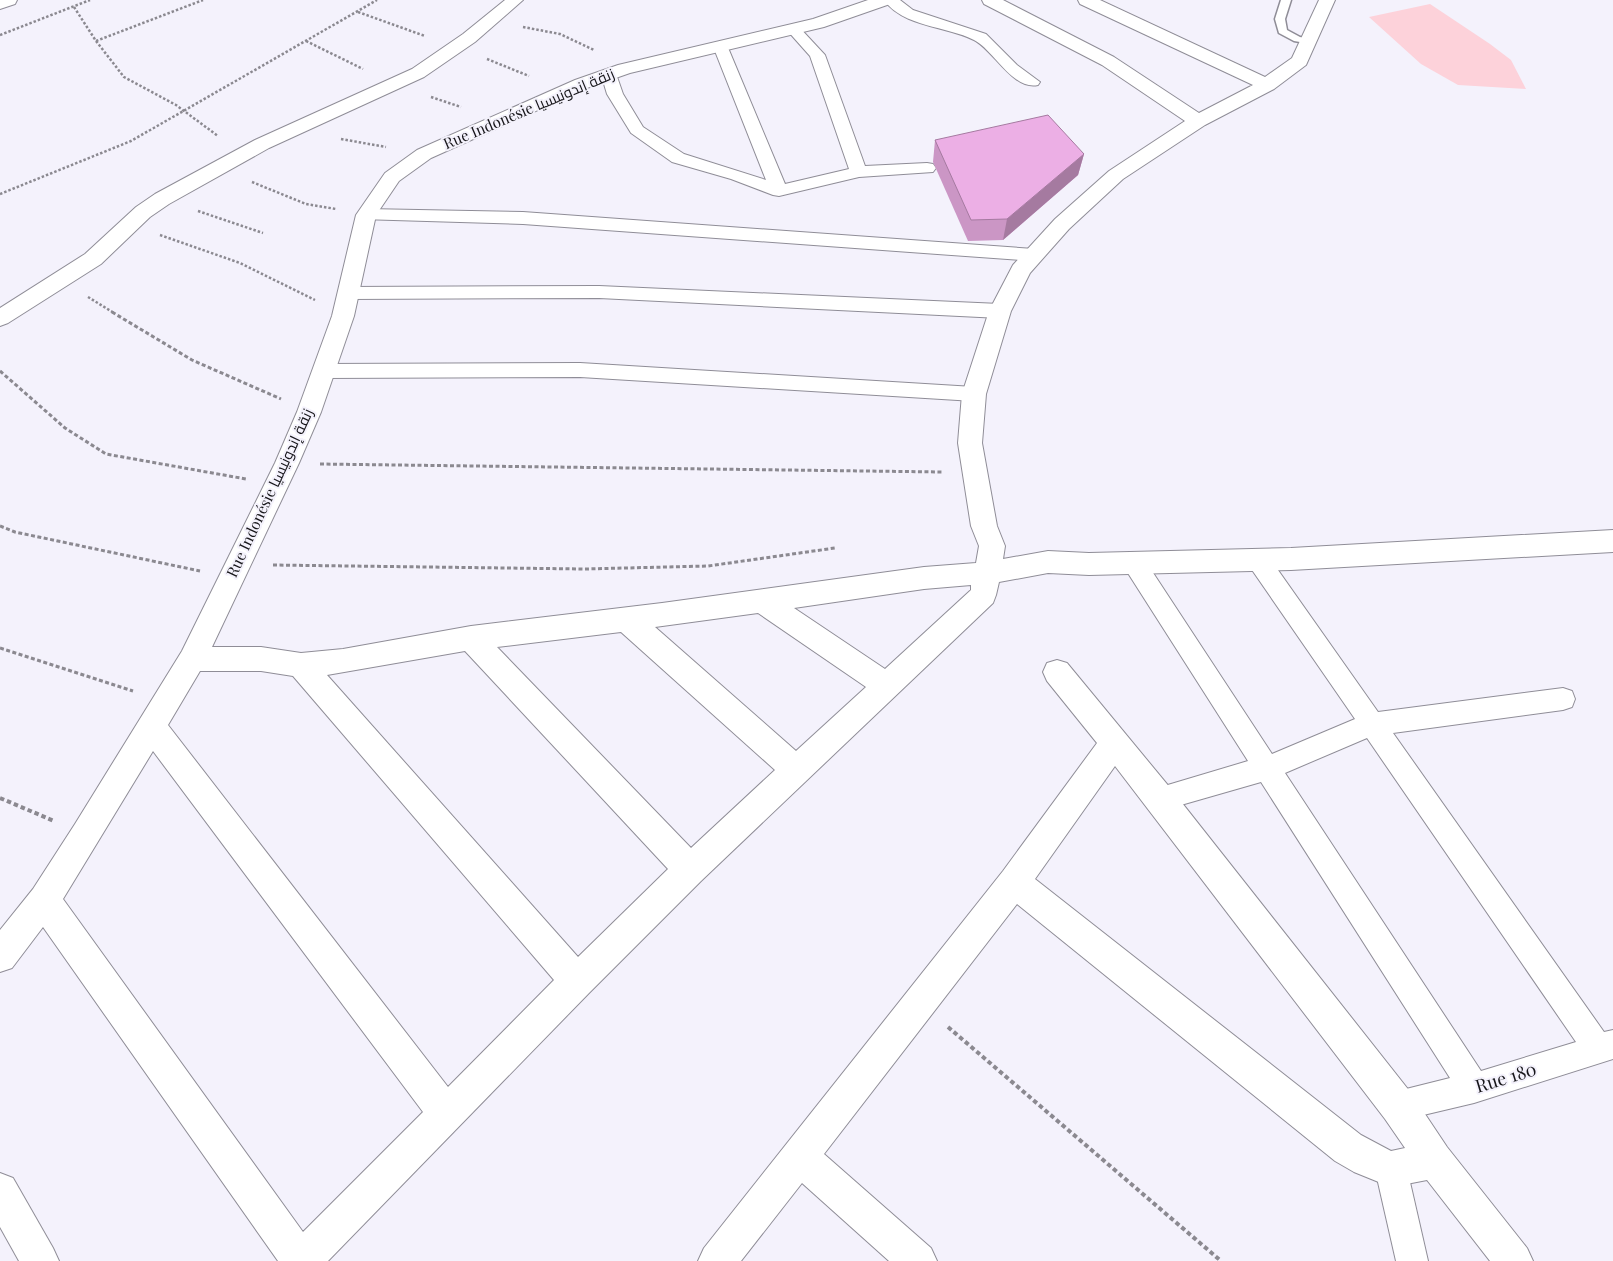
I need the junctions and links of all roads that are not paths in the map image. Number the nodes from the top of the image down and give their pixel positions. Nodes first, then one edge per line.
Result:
1 (10, 0) edge
2 (516, 0) edge
3 (884, 0) edge
4 (891, 0) edge
5 (990, 0) edge
6 (1086, 0) edge
7 (1286, 0) edge
8 (1327, 0) edge
9 (0, 4) edge
10 (793, 29) junction
11 (1309, 42) junction
12 (721, 46) junction
13 (616, 72) junction
14 (1032, 82) dead end
15 (1268, 85) junction
16 (1198, 121) junction
17 (927, 168) dead end
18 (859, 172) junction
19 (779, 191) junction
20 (366, 216) junction
21 (1034, 255) junction
22 (348, 293) junction
23 (1000, 311) junction
24 (0, 318) edge
25 (324, 371) junction
26 (974, 394) junction
27 (1613, 541) edge
28 (1258, 560) junction
29 (1134, 563) junction
30 (987, 573) junction
31 (762, 601) junction
32 (626, 619) junction
33 (471, 638) junction
34 (192, 659) junction
35 (301, 665) junction
36 (1057, 672) dead end
37 (886, 684) junction
38 (1563, 699) dead end
39 (160, 715) junction
40 (1372, 724) junction
41 (1114, 744) junction
42 (1266, 768) junction
43 (796, 770) junction
44 (1160, 800) junction
45 (690, 870) junction
46 (1014, 882) junction
47 (44, 900) junction
48 (0, 956) edge
49 (577, 981) junction
50 (1606, 1047) edge
51 (1474, 1088) junction
52 (1398, 1106) junction
53 (446, 1113) junction
54 (799, 1156) junction
55 (1434, 1160) junction
56 (1391, 1169) junction
57 (0, 1191) edge
58 (40, 1261) edge
59 (301, 1261) edge
60 (717, 1261) edge
61 (918, 1261) edge
62 (1412, 1261) edge
63 (1514, 1261) edge

1 - 9 street
2 - 24 street
3 - 10 street, Rue Indonésie زنقة إندونيسيا
4 - 14 street
5 - 16 street
6 - 15 street
7 - 11 lane
8 - 11 street
10 - 12 street, Rue Indonésie زنقة إندونيسيا
10 - 18 street
11 - 15 street
12 - 13 street, Rue Indonésie زنقة إندونيسيا
12 - 19 street
13 - 19 street
13 - 20 street, Rue Indonésie زنقة إندونيسيا
15 - 16 street
16 - 21 street
17 - 18 street
18 - 19 street
20 - 21 street
20 - 22 street, Rue Indonésie زنقة إندونيسيا
21 - 23 street
22 - 23 street
22 - 25 street, Rue Indonésie زنقة إندونيسيا
23 - 26 street
25 - 26 street
25 - 34 street, Rue Indonésie زنقة إندونيسيا
26 - 30 street
27 - 28 street
28 - 29 street
28 - 40 street
29 - 30 street
29 - 42 street
30 - 31 street
30 - 37 street
31 - 32 street
31 - 37 street
32 - 33 street
32 - 43 street
33 - 35 street
33 - 45 street
34 - 35 street
34 - 39 street, Rue Indonésie زنقة إندونيسيا
35 - 49 street
36 - 41 street
37 - 43 street
38 - 40 street
39 - 47 street, Rue Indonésie زنقة إندونيسيا
39 - 53 street
40 - 42 street
40 - 50 street
41 - 44 street
41 - 46 street
42 - 44 street
42 - 51 street
43 - 45 street
44 - 52 street
45 - 49 street
46 - 54 street
46 - 56 street
47 - 48 street, Rue Indonésie زنقة إندونيسيا
47 - 59 street
49 - 53 street
50 - 51 street, Rue 180
51 - 52 street, Rue 180
52 - 55 street
53 - 59 street
54 - 60 street
54 - 61 street
55 - 56 street
55 - 63 street
56 - 62 street
57 - 58 street

